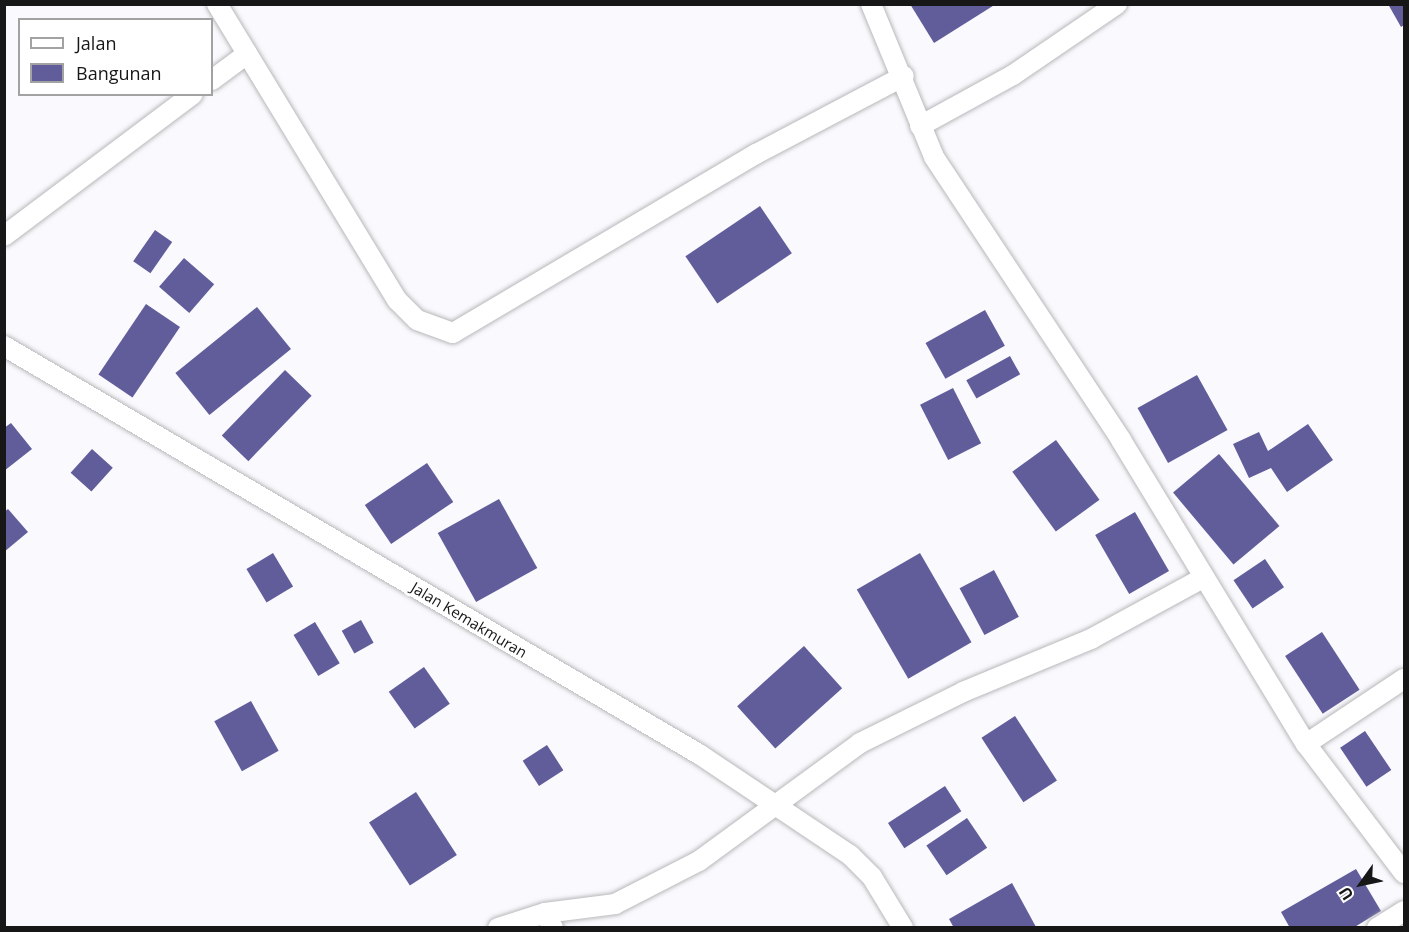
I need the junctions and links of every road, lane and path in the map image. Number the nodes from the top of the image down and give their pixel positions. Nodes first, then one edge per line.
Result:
1 (217, 4) edge
2 (871, 4) edge
3 (1117, 4) edge
4 (247, 54) junction
5 (904, 76) junction
6 (213, 79) edge
7 (190, 96) edge
8 (920, 126) junction
9 (4, 236) edge
10 (4, 346) edge
11 (1203, 578) junction
12 (1404, 679) edge
13 (1306, 744) junction
14 (779, 808) junction
15 (1404, 873) edge
16 (1404, 911) edge
17 (549, 920) edge
18 (498, 927) edge
19 (903, 927) edge
20 (1377, 927) edge

1 - 4 street
2 - 5 street
3 - 8 street
4 - 5 street
4 - 6 street
5 - 8 street
7 - 9 street
8 - 11 street
10 - 14 street, Jalan Kemakmuran
11 - 13 street
11 - 14 street
12 - 13 street
13 - 15 street
14 - 17 street
14 - 19 street, Jalan Kemakmuran
16 - 20 street
17 - 18 street

